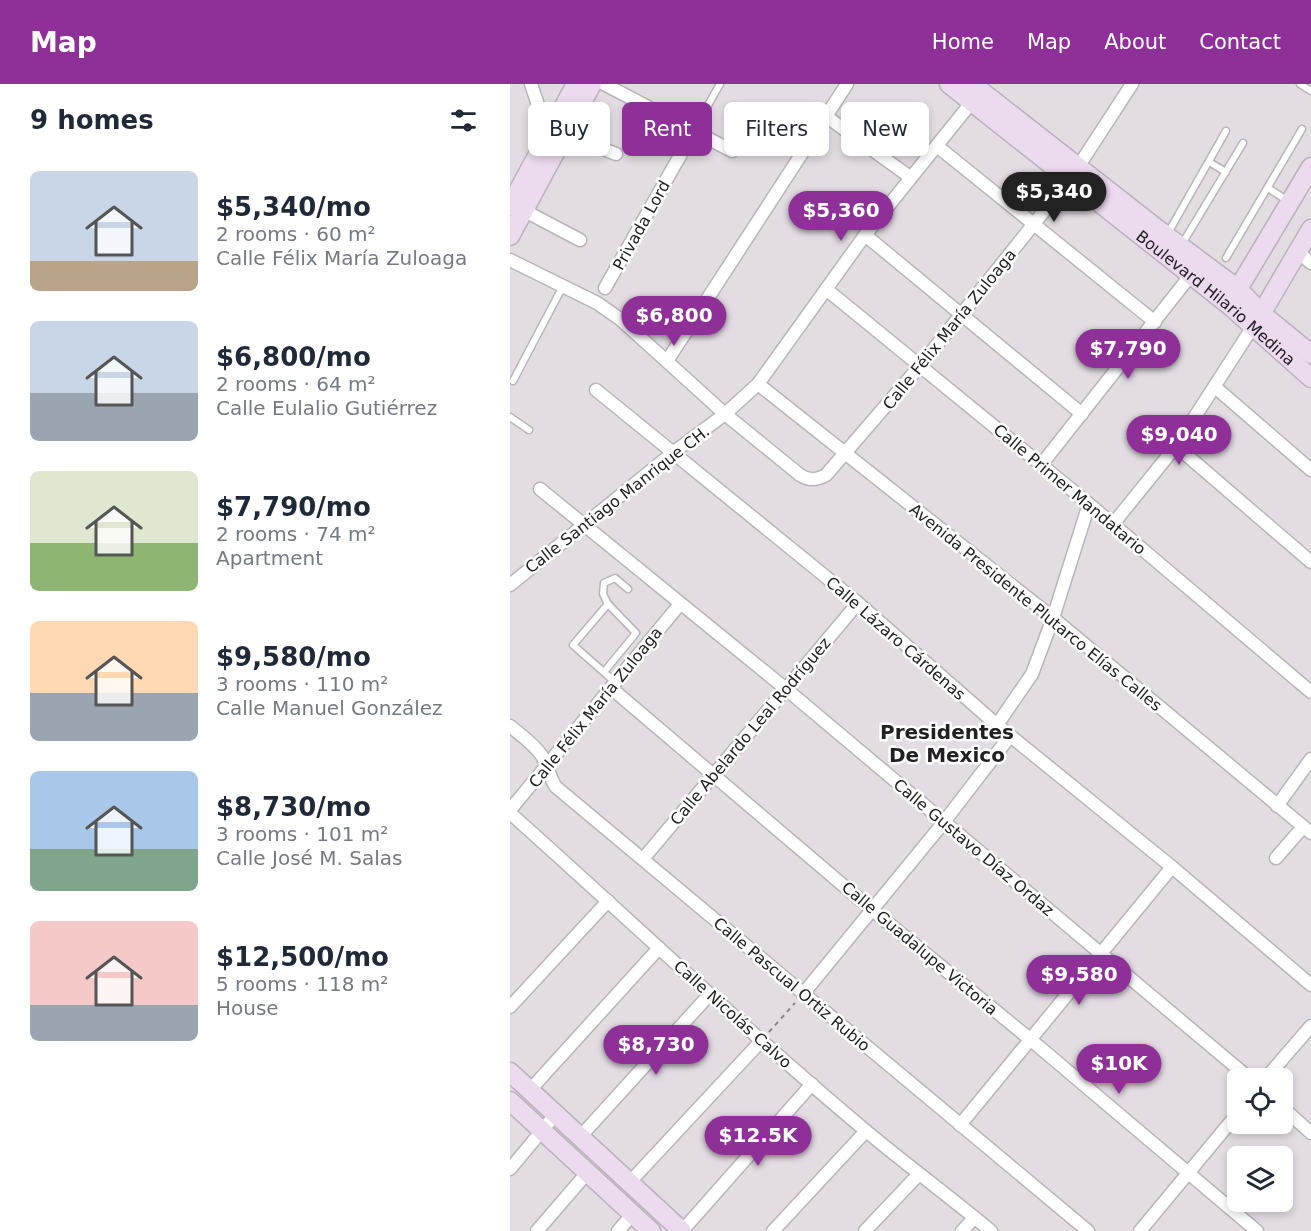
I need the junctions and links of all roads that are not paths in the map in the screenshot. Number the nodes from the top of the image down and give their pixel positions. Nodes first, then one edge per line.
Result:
1 (531, 84) edge
2 (576, 84) edge
3 (592, 84) edge
4 (604, 84) edge
5 (720, 84) edge
6 (847, 84) edge
7 (949, 84) edge
8 (1132, 84) edge
9 (1300, 84) edge
10 (977, 90) edge
11 (1311, 91) edge
12 (537, 102) edge
13 (569, 102) edge
14 (579, 102) edge
15 (638, 102) edge
16 (710, 102) edge
17 (829, 114) edge
18 (829, 118) edge
19 (1302, 129) dead end
20 (1226, 131) dead end
21 (1243, 143) dead end
22 (937, 146) junction
23 (610, 152) edge
24 (616, 154) dead end
25 (545, 156) edge
26 (680, 156) edge
27 (801, 156) edge
28 (1209, 162) junction
29 (1311, 167) edge
30 (1226, 172) junction
31 (1073, 173) junction
32 (910, 177) junction
33 (1268, 188) junction
34 (1290, 202) junction
35 (517, 208) edge
36 (1033, 226) junction
37 (1311, 229) edge
38 (865, 235) junction
39 (510, 236) edge
40 (580, 240) dead end
41 (1173, 241) junction
42 (1226, 258) dead end
43 (1304, 258) edge
44 (510, 260) edge
45 (1190, 276) junction
46 (563, 286) junction
47 (605, 288) dead end
48 (826, 289) junction
49 (1239, 290) junction
50 (1228, 305) junction
51 (962, 315) junction
52 (1257, 321) junction
53 (1155, 322) junction
54 (1311, 354) edge
55 (667, 361) junction
56 (920, 366) junction
57 (1311, 378) edge
58 (513, 381) dead end
59 (758, 384) junction
60 (1215, 387) junction
61 (596, 390) dead end
62 (725, 414) junction
63 (1082, 414) junction
64 (510, 417) edge
65 (529, 430) dead end
66 (1176, 446) junction
67 (674, 452) junction
68 (846, 452) junction
69 (1041, 465) junction
70 (1311, 470) edge
71 (540, 489) dead end
72 (1089, 504) junction
73 (1113, 524) junction
74 (586, 525) junction
75 (1311, 561) edge
76 (510, 585) edge
77 (628, 589) dead end
78 (858, 603) junction
79 (608, 604) junction
80 (680, 604) junction
81 (1053, 618) junction
82 (604, 672) junction
83 (613, 685) junction
84 (786, 689) junction
85 (1311, 692) edge
86 (997, 725) junction
87 (510, 726) edge
88 (1010, 736) junction
89 (1311, 759) edge
90 (546, 766) junction
91 (714, 774) junction
92 (1277, 806) junction
93 (510, 812) edge
94 (944, 822) junction
95 (1307, 830) edge
96 (1276, 858) dead end
97 (643, 859) junction
98 (1172, 867) junction
99 (608, 901) junction
100 (871, 909) junction
101 (659, 948) junction
102 (1103, 954) junction
103 (1311, 985) edge
104 (710, 994) junction
105 (803, 994) junction
106 (510, 1007) edge
107 (1311, 1026) edge
108 (762, 1040) junction
109 (1031, 1040) junction
110 (1237, 1068) edge
111 (1275, 1068) edge
112 (510, 1072) edge
113 (812, 1084) junction
114 (530, 1090) junction
115 (510, 1101) edge
116 (555, 1115) junction
117 (1293, 1116) edge
118 (960, 1125) junction
119 (1227, 1126) edge
120 (543, 1131) junction
121 (866, 1131) junction
122 (1311, 1132) edge
123 (580, 1137) junction
124 (510, 1169) edge
125 (586, 1173) junction
126 (1188, 1173) junction
127 (919, 1174) junction
128 (629, 1183) junction
129 (632, 1215) junction
130 (974, 1218) junction
131 (537, 1231) edge
132 (618, 1231) edge
133 (651, 1231) edge
134 (682, 1231) edge
135 (773, 1231) edge
136 (866, 1231) edge
137 (962, 1231) edge
138 (990, 1231) edge
139 (1088, 1231) edge
140 (1140, 1231) edge
141 (1257, 1231) edge

1 - 12 street
2 - 13 street
3 - 14 street
4 - 15 street
5 - 16 lane
6 - 17 street
7 - 10 street, Boulevard Hilario Medina
8 - 31 street, Calle Félix María Zuloaga
9 - 11 lane
10 - 22 street, Calle Santiago Manrique CH.
10 - 31 street, Boulevard Hilario Medina
18 - 32 street
19 - 33 lane
20 - 28 lane
21 - 30 lane
22 - 32 street, Calle Santiago Manrique CH.
22 - 36 street
23 - 24 street
25 - 35 street
26 - 47 street, Privada Lord
27 - 55 street
28 - 30 lane
28 - 41 lane
29 - 34 street
30 - 41 lane
31 - 36 street, Calle Félix María Zuloaga
31 - 41 street, Boulevard Hilario Medina
31 - 45 street, Boulevard Hilario Medina
32 - 38 street, Calle Santiago Manrique CH.
33 - 34 lane
33 - 42 lane
34 - 49 street
35 - 39 street
35 - 40 street
36 - 51 street, Calle Félix María Zuloaga
36 - 53 street
37 - 43 street
38 - 48 street, Calle Santiago Manrique CH.
38 - 51 street
41 - 49 street, Boulevard Hilario Medina
43 - 52 street
44 - 46 street
45 - 50 street, Boulevard Hilario Medina
45 - 53 street
46 - 55 street
46 - 58 lane
48 - 56 street, Calle Primer Mandatario
48 - 59 street, Calle Santiago Manrique CH.
49 - 50 street
49 - 52 street, Boulevard Hilario Medina
50 - 52 street, Boulevard Hilario Medina
51 - 56 street, Calle Félix María Zuloaga
51 - 63 street
52 - 54 street, Boulevard Hilario Medina
52 - 57 street, Boulevard Hilario Medina
52 - 60 street
53 - 63 street
55 - 62 street
56 - 68 street, Calle Félix María Zuloaga
56 - 69 street, Calle Primer Mandatario
59 - 62 street, Calle Santiago Manrique CH.
59 - 68 street, Avenida Presidente Plutarco Elías Calles
60 - 66 street
60 - 70 street
61 - 67 street, Calle Lázaro Cárdenas
62 - 67 street, Calle Santiago Manrique CH.
62 - 68 street, Calle Félix María Zuloaga
63 - 69 street
64 - 65 lane
66 - 73 street
66 - 75 street
67 - 74 street, Calle Santiago Manrique CH.
67 - 78 street, Calle Lázaro Cárdenas
68 - 81 street, Avenida Presidente Plutarco Elías Calles
69 - 72 street, Calle Primer Mandatario
71 - 74 street, Calle Gustavo Díaz Ordaz
72 - 73 street, Calle Primer Mandatario
72 - 81 street
73 - 85 street, Calle Primer Mandatario
74 - 76 street, Calle Santiago Manrique CH.
74 - 80 street, Calle Gustavo Díaz Ordaz
77 - 79 lane
78 - 84 street, Calle Abelardo Leal Rodríguez
78 - 86 street, Calle Lázaro Cárdenas
79 - 82 lane
79 - 82 lane
80 - 83 street, Calle Félix María Zuloaga
80 - 84 street, Calle Gustavo Díaz Ordaz
81 - 86 street
81 - 92 street, Avenida Presidente Plutarco Elías Calles
82 - 83 lane
83 - 90 street, Calle Félix María Zuloaga
83 - 91 street, Calle Guadalupe Victoria
84 - 91 street, Calle Abelardo Leal Rodríguez
84 - 94 street, Calle Gustavo Díaz Ordaz
86 - 88 street, Calle Lázaro Cárdenas
87 - 90 street, Calle Pascual Ortiz Rubio
88 - 94 street
88 - 98 street, Calle Lázaro Cárdenas
89 - 92 street
90 - 93 street, Calle Félix María Zuloaga
90 - 97 street, Calle Pascual Ortiz Rubio
91 - 97 street, Calle Abelardo Leal Rodríguez
91 - 100 street, Calle Guadalupe Victoria
92 - 95 street, Avenida Presidente Plutarco Elías Calles
93 - 99 street, Calle Nicolás Calvo
94 - 100 street
94 - 102 street, Calle Gustavo Díaz Ordaz
95 - 96 street
97 - 105 street, Calle Pascual Ortiz Rubio
98 - 102 street
98 - 103 street, Calle Lázaro Cárdenas
99 - 101 street, Calle Nicolás Calvo
99 - 106 street
100 - 105 street
100 - 109 street, Calle Guadalupe Victoria
101 - 104 street, Calle Nicolás Calvo
101 - 114 street
102 - 109 street
102 - 110 street, Calle Gustavo Díaz Ordaz
104 - 108 street, Calle Nicolás Calvo
104 - 123 street
105 - 118 street, Calle Pascual Ortiz Rubio
107 - 111 street
108 - 113 street, Calle Nicolás Calvo
108 - 128 street
109 - 118 street
109 - 126 street, Calle Guadalupe Victoria
112 - 114 street
113 - 121 street, Calle Nicolás Calvo
113 - 134 street
114 - 116 street
115 - 120 street
116 - 120 street
116 - 123 street
117 - 122 street
118 - 139 street, Calle Pascual Ortiz Rubio
119 - 126 street
120 - 124 street
120 - 125 street
121 - 127 street, Calle Nicolás Calvo
121 - 135 street
123 - 128 street
125 - 129 street
125 - 131 street
126 - 140 street
126 - 141 street, Calle Guadalupe Victoria
127 - 130 street, Calle Nicolás Calvo
127 - 136 street
128 - 134 street
129 - 132 street
129 - 133 street
130 - 137 street
130 - 138 street, Calle Nicolás Calvo

